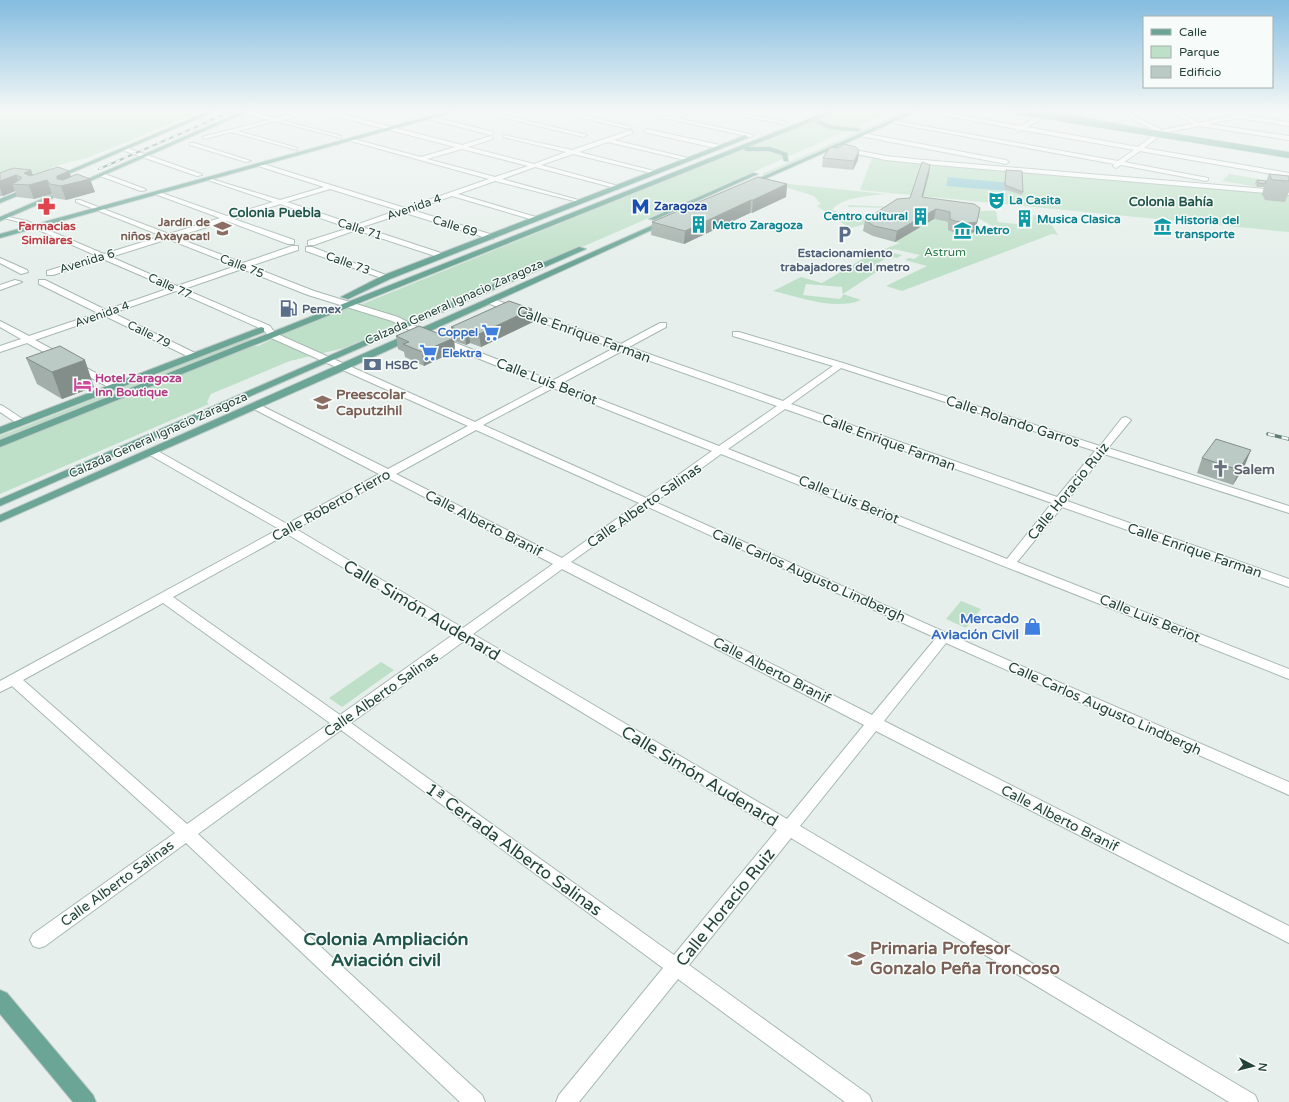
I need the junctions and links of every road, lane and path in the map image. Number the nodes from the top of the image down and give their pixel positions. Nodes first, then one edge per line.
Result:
1 (94, 161) edge
2 (132, 161) edge
3 (160, 161) edge
4 (247, 161) edge
5 (273, 161) edge
6 (430, 161) edge
7 (521, 161) edge
8 (545, 161) edge
9 (611, 161) edge
10 (683, 161) edge
11 (705, 161) edge
12 (783, 161) edge
13 (800, 161) edge
14 (925, 161) edge
15 (960, 161) edge
16 (1003, 161) edge
17 (1106, 161) edge
18 (1123, 161) edge
19 (1211, 161) edge
20 (955, 164) junction
21 (1120, 164) junction
22 (260, 165) junction
23 (535, 165) junction
24 (1113, 168) dead end
25 (655, 172) junction
26 (1068, 173) junction
27 (1107, 173) dead end
28 (102, 175) junction
29 (199, 175) junction
30 (1289, 175) edge
31 (1101, 177) junction
32 (210, 179) junction
33 (495, 179) junction
34 (48, 181) edge
35 (330, 187) junction
36 (619, 187) junction
37 (67, 190) edge
38 (143, 190) junction
39 (22, 192) edge
40 (1277, 192) junction
41 (157, 193) junction
42 (451, 194) junction
43 (1289, 194) edge
44 (50, 197) edge
45 (0, 201) edge
46 (78, 201) dead end
47 (280, 202) junction
48 (580, 202) junction
49 (87, 205) junction
50 (98, 209) junction
51 (405, 210) junction
52 (3, 218) edge
53 (226, 219) junction
54 (537, 219) junction
55 (25, 222) junction
56 (645, 222) dead end
57 (12, 225) dead end
58 (35, 227) junction
59 (355, 227) junction
60 (0, 236) edge
61 (167, 237) junction
62 (490, 237) junction
63 (609, 238) dead end
64 (310, 246) joint
65 (611, 246) junction
66 (103, 256) junction
67 (441, 256) junction
68 (0, 260) edge
69 (241, 266) junction
70 (24, 272) dead end
71 (50, 273) dead end
72 (387, 278) junction
73 (18, 282) dead end
74 (42, 282) dead end
75 (0, 288) edge
76 (177, 289) junction
77 (490, 301) junction
78 (336, 302) junction
79 (346, 305) junction
80 (105, 313) junction
81 (0, 324) edge
82 (663, 325) dead end
83 (408, 326) junction
84 (270, 332) junction
85 (420, 332) junction
86 (736, 334) dead end
87 (28, 340) junction
88 (622, 348) junction
89 (0, 349) edge
90 (192, 355) junction
91 (330, 360) junction
92 (840, 365) junction
93 (344, 367) junction
94 (554, 383) junction
95 (113, 386) junction
96 (783, 405) junction
97 (255, 406) junction
98 (0, 408) edge
99 (1126, 420) dead end
100 (22, 422) junction
101 (475, 426) junction
102 (0, 431) edge
103 (0, 444) edge
104 (722, 449) junction
105 (1102, 450) junction
106 (152, 452) junction
107 (388, 474) junction
108 (647, 502) junction
109 (1058, 502) junction
110 (2, 503) edge
111 (1289, 510) edge
112 (0, 519) edge
113 (287, 530) junction
114 (562, 563) junction
115 (1010, 563) junction
116 (1289, 583) edge
117 (164, 597) junction
118 (464, 635) junction
119 (944, 637) junction
120 (1289, 674) edge
121 (7, 683) edge
122 (341, 723) junction
123 (876, 723) junction
124 (1289, 789) edge
125 (789, 829) junction
126 (186, 833) junction
127 (1289, 935) edge
128 (39, 940) dead end
129 (676, 967) junction
130 (0, 999) edge
131 (86, 1102) edge
132 (475, 1102) edge
133 (566, 1102) edge
134 (862, 1102) edge
135 (1248, 1102) edge

1 - 34 main road
2 - 28 main road
3 - 29 street
4 - 29 main road
5 - 22 main road
6 - 33 street
7 - 23 street
8 - 23 street, Avenida 4
9 - 25 street
10 - 25 main road
11 - 79 main road
12 - 56 main road, Calzada General Ignacio Zaragoza
13 - 65 main road, Calzada General Ignacio Zaragoza
14 - 20 street
15 - 20 street
16 - 26 street
17 - 21 street
18 - 21 street
19 - 30 street
20 - 26 street
21 - 24 street
21 - 40 street
22 - 32 main road
22 - 35 street, Calle 69
23 - 33 street, Avenida 4
23 - 36 street
25 - 36 main road
26 - 31 street
27 - 31 street
28 - 37 main road
28 - 38 street
29 - 38 main road
31 - 40 street
32 - 41 main road
32 - 47 street, Calle 71
33 - 42 street, Avenida 4
33 - 48 street
35 - 47 street, Avenida 6
35 - 51 street, Calle 69
36 - 48 main road
38 - 49 main road
39 - 45 main road
40 - 43 street
41 - 50 main road
41 - 53 street
42 - 51 street, Avenida 4
42 - 54 street
44 - 52 main road
46 - 49 street, Calle 75
47 - 53 street, Avenida 6
47 - 59 street, Calle 71
48 - 54 main road
49 - 50 street, Calle 75
49 - 55 main road
50 - 58 main road
50 - 61 street, Calle 75
51 - 59 street, Avenida 4
51 - 62 street, Calle 69
52 - 55 street, Calle 77
53 - 61 street, Avenida 6
53 - 69 street, Avenida 4
54 - 62 main road
55 - 57 main road
55 - 58 street, Calle 77
58 - 60 main road
58 - 66 street, Calle 77
59 - 64 street, Avenida 4
59 - 67 street, Calle 71
61 - 66 street, Avenida 6
61 - 69 street, Calle 75
62 - 67 main road
63 - 65 main road
64 - 72 street, Calle 73
65 - 77 main road, Calzada General Ignacio Zaragoza
65 - 83 main road, Calzada General Ignacio Zaragoza
66 - 71 street, Avenida 6
66 - 76 street, Calle 77
67 - 72 main road
68 - 70 street
69 - 76 street, Avenida 4
69 - 78 street, Calle 75
72 - 78 main road
73 - 75 street
74 - 80 street, Calle 79
76 - 80 street, Avenida 4
76 - 84 street, Calle 77
77 - 85 main road, Calzada General Ignacio Zaragoza
77 - 88 street, Calle Enrique Farman
78 - 79 street, Calle 75
78 - 84 main road
79 - 83 street, Calle 75
79 - 84 main road
80 - 87 street, Avenida 4
80 - 90 street, Calle 79
81 - 87 street
82 - 88 street, Calle Roberto Fierro
83 - 85 street, Calle Luis Beriot
83 - 91 main road, Calzada General Ignacio Zaragoza
84 - 90 main road
84 - 91 street, Calle 77
84 - 103 main road
85 - 93 main road, Calzada General Ignacio Zaragoza
85 - 94 street, Calle Luis Beriot
86 - 92 street, Calle Rolando Garros
87 - 89 street, Avenida 4
87 - 95 street
88 - 94 street, Calle Roberto Fierro
88 - 96 street, Calle Enrique Farman
90 - 95 main road
91 - 93 street, Calle Carlos Augusto Lindbergh
91 - 110 main road, Calzada General Ignacio Zaragoza
92 - 96 street, Calle Alberto Salinas
92 - 105 street, Calle Rolando Garros
93 - 97 main road, Calzada General Ignacio Zaragoza
93 - 101 street, Calle Carlos Augusto Lindbergh
94 - 101 street, Calle Roberto Fierro
94 - 104 street, Calle Luis Beriot
95 - 100 main road
96 - 104 street, Calle Alberto Salinas
96 - 109 street, Calle Enrique Farman
97 - 106 main road, Calzada General Ignacio Zaragoza
97 - 107 street, Calle Alberto Branif
98 - 100 street
99 - 105 street, Calle Horacio Ruiz
100 - 102 main road
101 - 107 street, Calle Roberto Fierro
101 - 108 street, Calle Carlos Augusto Lindbergh
104 - 108 street, Calle Alberto Salinas
104 - 115 street, Calle Luis Beriot
105 - 109 street, Calle Horacio Ruiz
105 - 111 street, Calle Rolando Garros
106 - 112 main road, Calzada General Ignacio Zaragoza
106 - 113 street, Calle Simón Audenard
107 - 113 street, Calle Roberto Fierro
107 - 114 street, Calle Alberto Branif
108 - 114 street, Calle Alberto Salinas
108 - 119 street, Calle Carlos Augusto Lindbergh
109 - 115 street, Calle Horacio Ruiz
109 - 116 street, Calle Enrique Farman
113 - 117 street, Calle Roberto Fierro
113 - 118 street, Calle Simón Audenard
114 - 118 street, Calle Alberto Salinas
114 - 123 street, Calle Alberto Branif
115 - 120 street, Calle Luis Beriot
117 - 121 street, Calle Roberto Fierro
117 - 122 street, 1ª Cerrada Alberto Salinas
118 - 122 street, Calle Alberto Salinas
118 - 125 street, Calle Simón Audenard
119 - 123 street, Calle Horacio Ruiz
119 - 124 street, Calle Carlos Augusto Lindbergh
121 - 126 street
122 - 126 street, Calle Alberto Salinas
122 - 129 street, 1ª Cerrada Alberto Salinas
123 - 125 street, Calle Horacio Ruiz
123 - 127 street, Calle Alberto Branif
125 - 129 street, Calle Horacio Ruiz
125 - 135 street, Calle Simón Audenard
126 - 128 street, Calle Alberto Salinas
126 - 132 street
129 - 133 street, Calle Horacio Ruiz
129 - 134 street, 1ª Cerrada Alberto Salinas
130 - 131 main road

